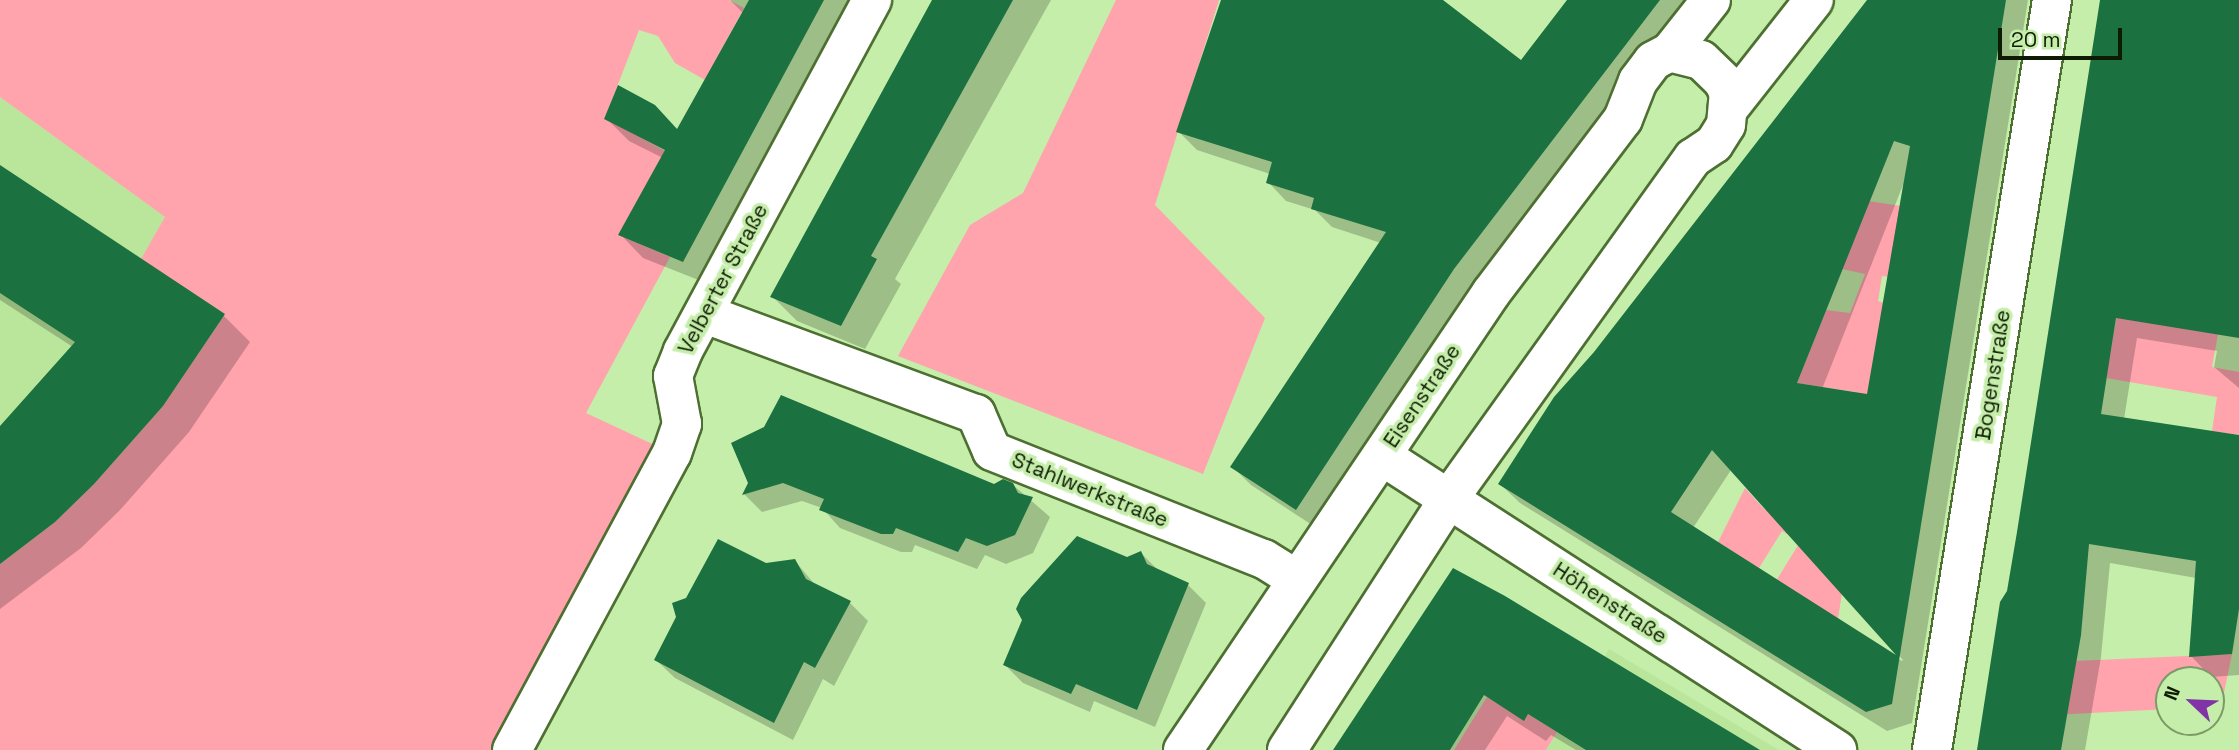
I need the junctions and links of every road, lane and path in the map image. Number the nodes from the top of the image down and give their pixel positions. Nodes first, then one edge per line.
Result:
1 (872, 0) edge
2 (1711, 0) edge
3 (1814, 0) edge
4 (2052, 0) edge
5 (1671, 51) junction
6 (1730, 108) junction
7 (705, 314) junction
8 (1382, 456) junction
9 (1448, 499) junction
10 (1296, 579) junction
11 (512, 750) edge
12 (1183, 750) edge
13 (1287, 750) edge
14 (1837, 750) edge
15 (1932, 750) edge

1 - 7 street, Velberter Straße
2 - 5 street, Eisenstraße
3 - 6 street
4 - 15 street, Bogenstraße
5 - 6 street
5 - 8 street, Eisenstraße
6 - 9 street
7 - 10 street, Stahlwerkstraße
7 - 11 street, Velberter Straße
8 - 9 street, Höhenstraße
8 - 10 street, Eisenstraße
9 - 13 street
9 - 14 street, Höhenstraße
10 - 12 street, Eisenstraße

